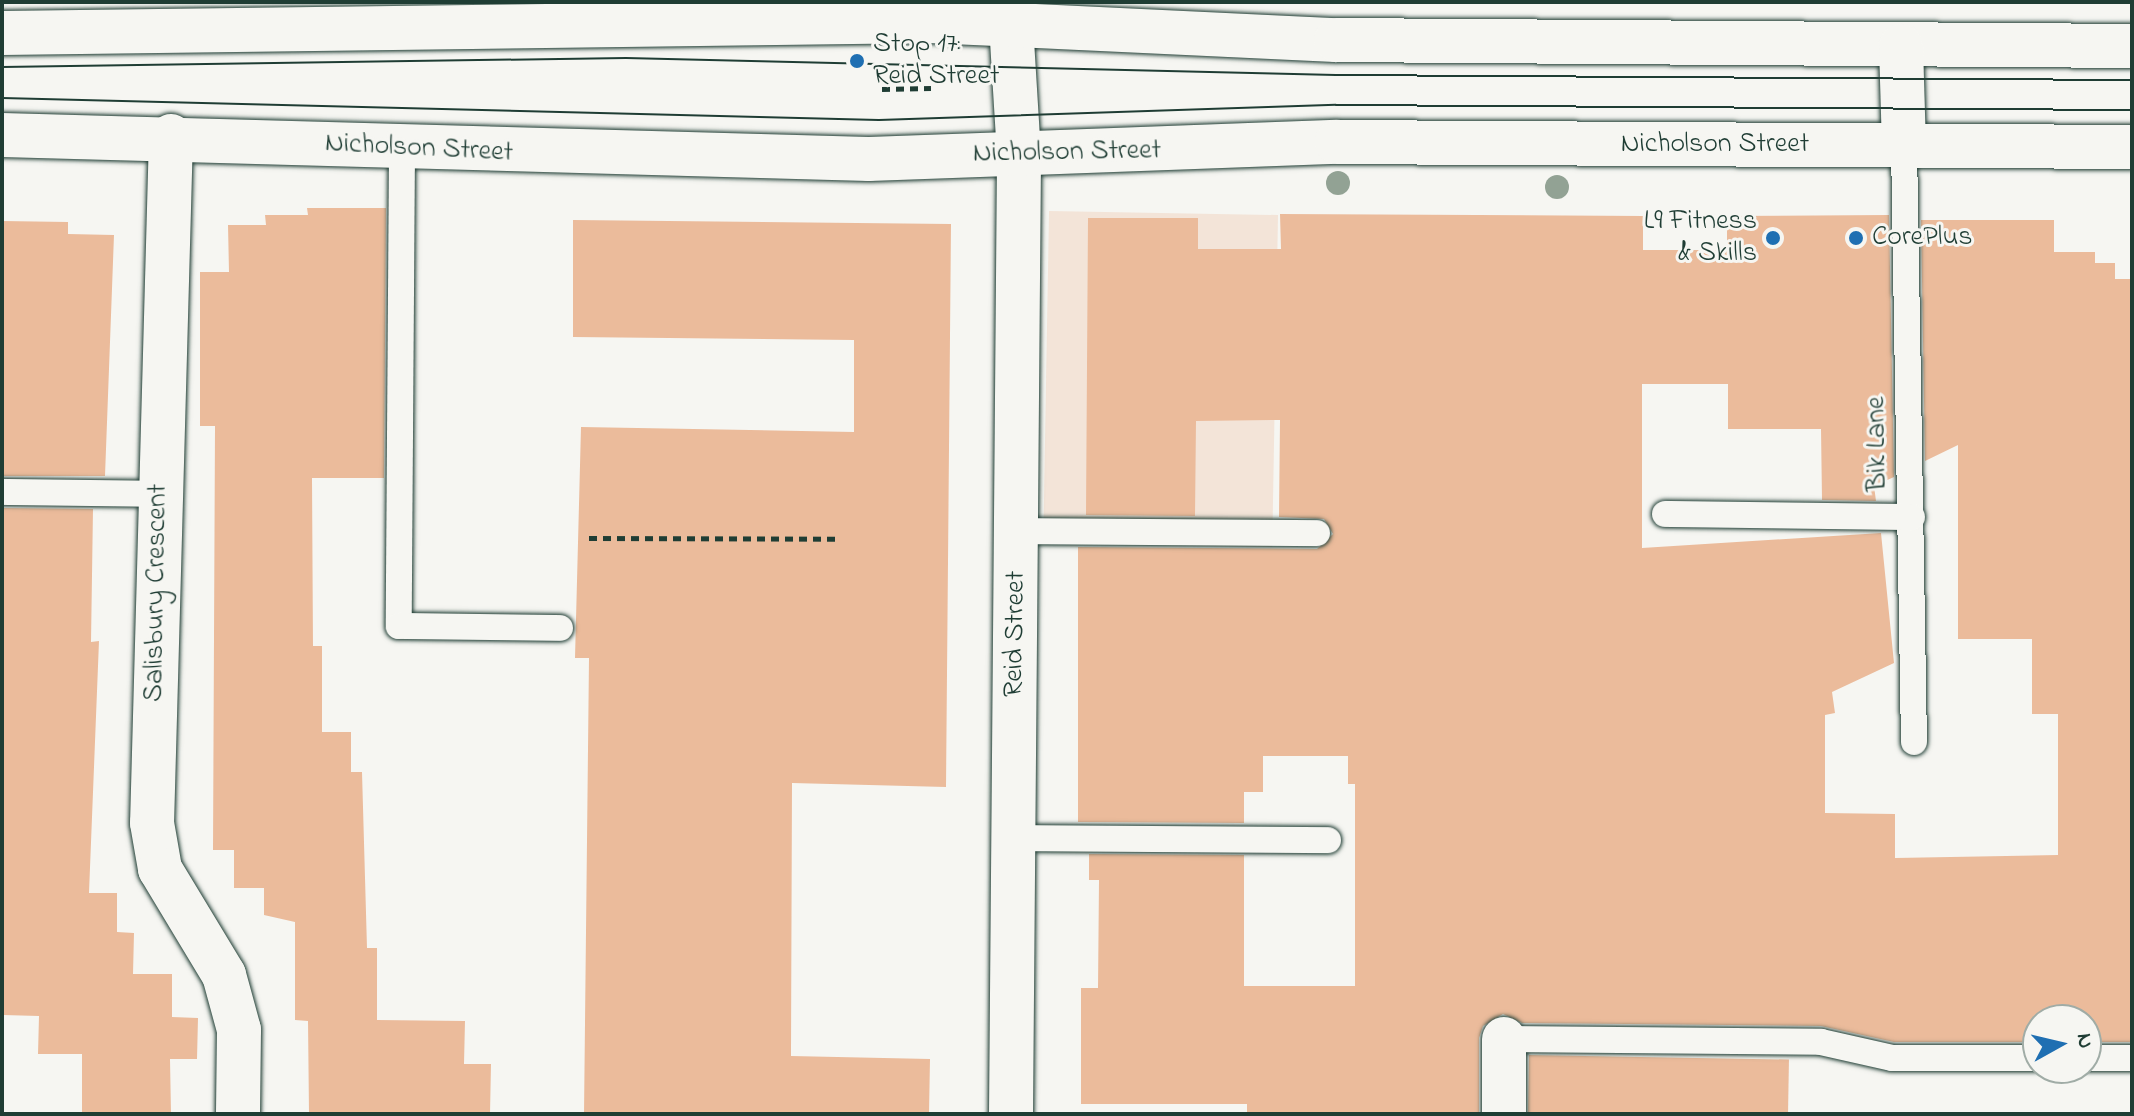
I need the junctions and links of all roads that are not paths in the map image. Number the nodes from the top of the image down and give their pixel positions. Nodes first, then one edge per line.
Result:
1 (1011, 13) edge
2 (2, 33) edge
3 (1901, 46) junction
4 (2132, 46) edge
5 (2, 135) edge
6 (171, 136) junction
7 (1904, 146) junction
8 (2132, 147) edge
9 (402, 149) junction
10 (1019, 155) junction
11 (2, 492) edge
12 (159, 494) junction
13 (1665, 514) dead end
14 (1912, 517) junction
15 (1017, 531) junction
16 (1317, 533) dead end
17 (560, 628) dead end
18 (1914, 742) dead end
19 (1014, 838) junction
20 (1328, 840) dead end
21 (1504, 1039) joint
22 (2022, 1058) edge
23 (2102, 1058) edge
24 (2132, 1058) edge
25 (238, 1114) edge
26 (1011, 1114) edge
27 (1504, 1114) edge

1 - 2 main road
1 - 3 main road
1 - 10 main road, Reid Street
3 - 4 main road
3 - 7 main road
5 - 6 main road, Nicholson Street
6 - 9 main road, Nicholson Street
6 - 12 main road, Salisbury Crescent
7 - 8 main road, Nicholson Street
7 - 10 main road, Nicholson Street
7 - 14 lane, Bik Lane
9 - 10 main road, Nicholson Street
9 - 17 lane
10 - 15 main road, Reid Street
11 - 12 lane
12 - 25 main road, Salisbury Crescent
13 - 14 lane
14 - 18 lane, Bik Lane
15 - 16 lane
15 - 19 main road, Reid Street
19 - 20 lane
19 - 26 main road, Reid Street
21 - 22 lane
21 - 27 main road
23 - 24 lane

